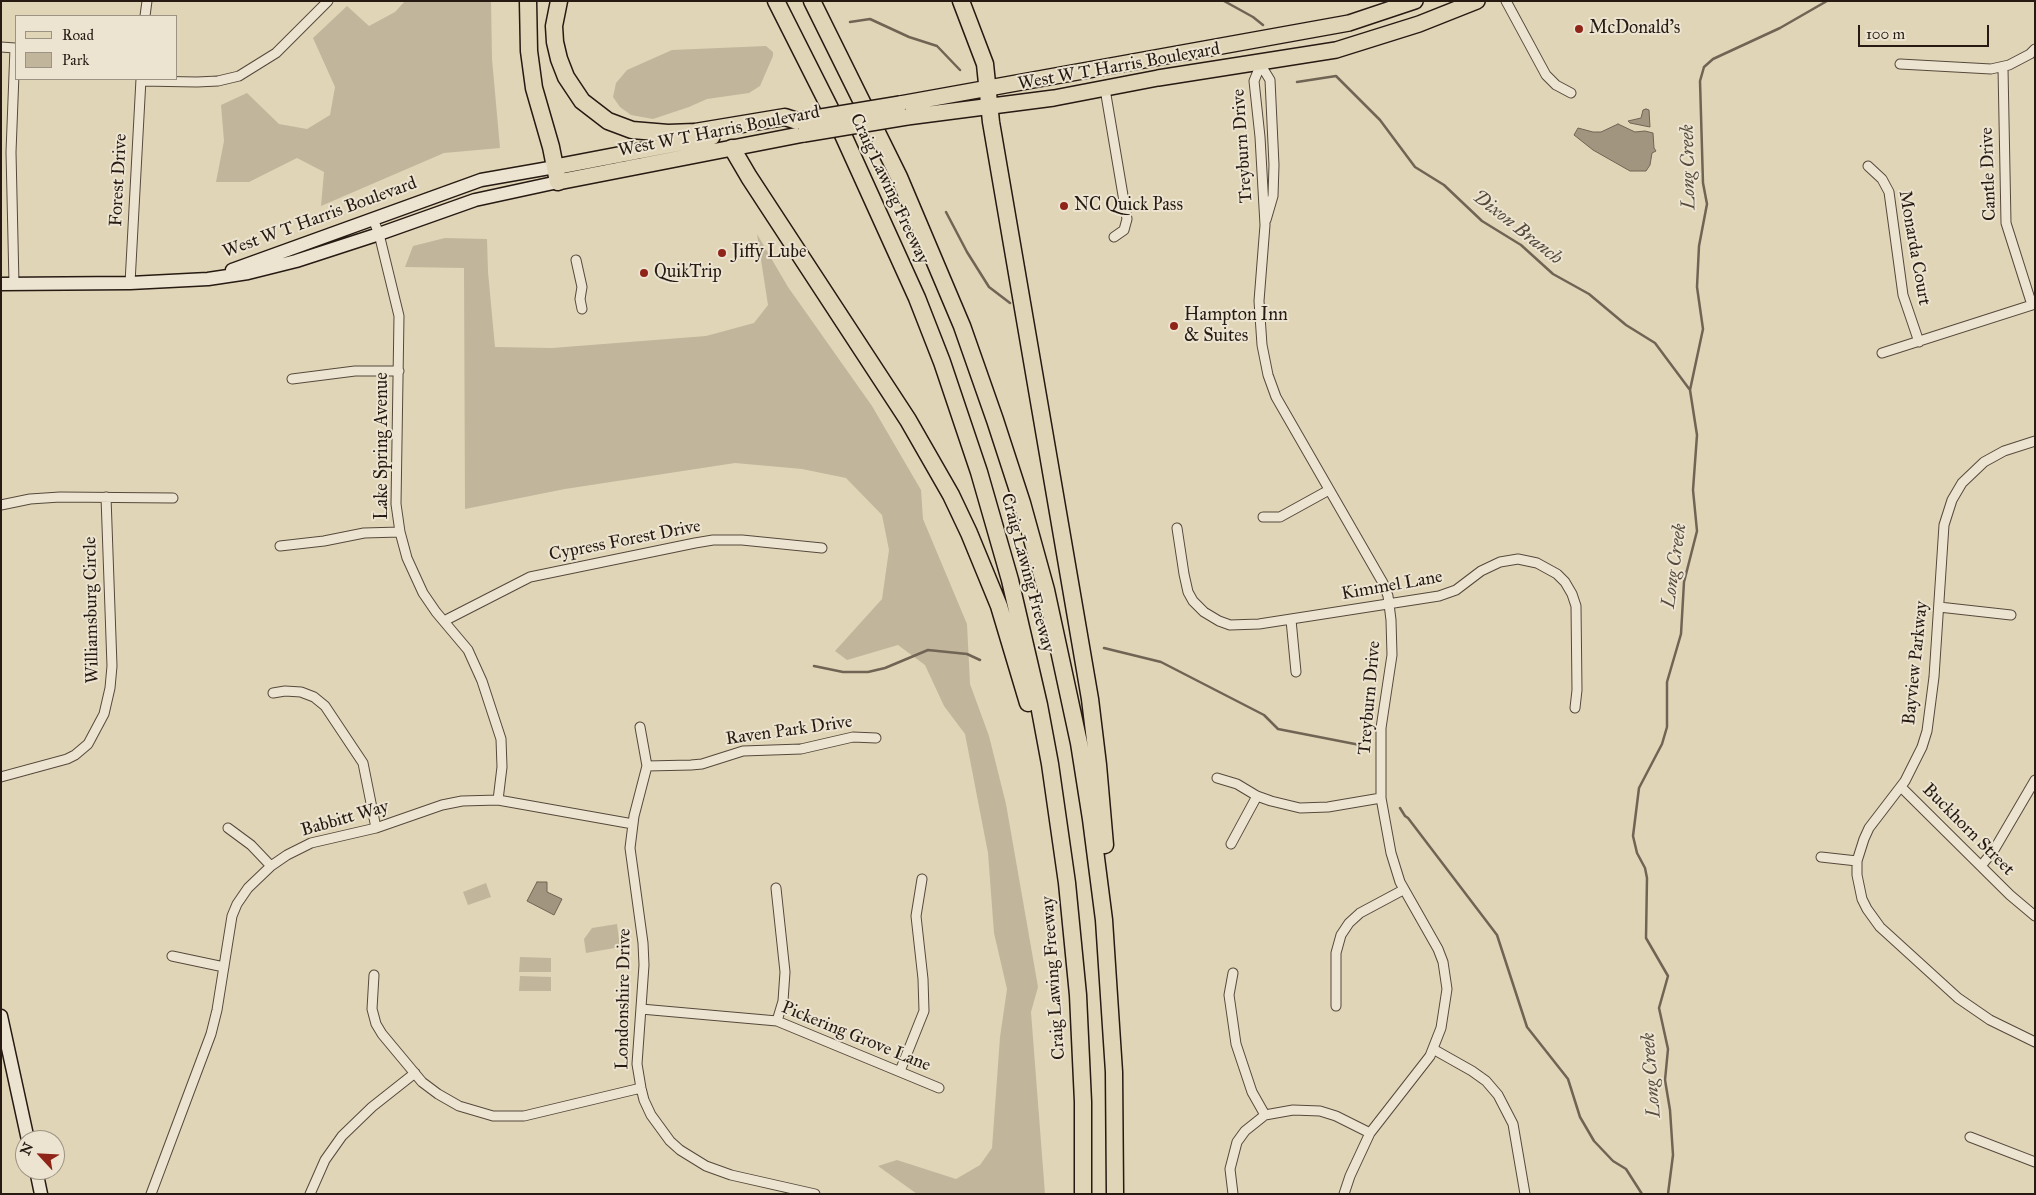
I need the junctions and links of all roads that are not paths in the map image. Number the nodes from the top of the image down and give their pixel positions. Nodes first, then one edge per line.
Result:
1 (146, 1) edge
2 (328, 1) edge
3 (528, 1) edge
4 (559, 1) edge
5 (764, 1) edge
6 (776, 1) edge
7 (812, 1) edge
8 (961, 1) edge
9 (1415, 1) edge
10 (1477, 1) edge
11 (1506, 1) edge
12 (145, 15) edge
13 (1340, 25) junction
14 (792, 33) junction
15 (1, 47) edge
16 (2035, 49) edge
17 (1259, 64) junction
18 (1900, 64) dead end
19 (2002, 68) junction
20 (141, 80) edge
21 (1105, 88) junction
22 (987, 89) junction
23 (1571, 93) dead end
24 (990, 107) junction
25 (903, 110) junction
26 (801, 128) junction
27 (732, 148) junction
28 (1, 152) edge
29 (12, 152) junction
30 (1868, 166) dead end
31 (556, 174) junction
32 (373, 219) junction
33 (1265, 225) junction
34 (380, 234) junction
35 (1114, 237) dead end
36 (576, 260) dead end
37 (208, 279) junction
38 (130, 283) junction
39 (5, 285) edge
40 (2033, 305) edge
41 (582, 309) dead end
42 (1919, 342) junction
43 (1882, 353) dead end
44 (400, 371) junction
45 (292, 379) dead end
46 (2035, 441) edge
47 (1329, 490) junction
48 (106, 497) junction
49 (173, 498) dead end
50 (1, 505) edge
51 (1263, 517) dead end
52 (1177, 528) dead end
53 (400, 532) junction
54 (280, 546) dead end
55 (822, 548) dead end
56 (1389, 603) junction
57 (1939, 608) junction
58 (2011, 615) dead end
59 (1291, 620) junction
60 (444, 621) junction
61 (1296, 672) dead end
62 (273, 693) dead end
63 (1575, 708) dead end
64 (640, 727) dead end
65 (876, 738) dead end
66 (647, 766) junction
67 (1, 777) edge
68 (1217, 778) dead end
69 (2035, 780) edge
70 (1901, 787) junction
71 (1257, 796) junction
72 (1381, 798) junction
73 (498, 800) junction
74 (1058, 815) junction
75 (633, 824) junction
76 (228, 828) dead end
77 (376, 828) junction
78 (1231, 844) dead end
79 (1821, 857) dead end
80 (1858, 861) junction
81 (271, 866) junction
82 (1981, 866) junction
83 (922, 879) dead end
84 (776, 888) dead end
85 (1403, 890) junction
86 (2035, 916) edge
87 (1104, 920) junction
88 (172, 956) dead end
89 (224, 967) junction
90 (1233, 973) dead end
91 (374, 975) dead end
92 (1336, 1006) dead end
93 (641, 1009) junction
94 (1, 1016) edge
95 (778, 1021) junction
96 (2035, 1042) edge
97 (1433, 1049) junction
98 (6, 1063) edge
99 (900, 1071) junction
100 (414, 1073) junction
101 (640, 1088) junction
102 (939, 1088) dead end
103 (1265, 1115) junction
104 (25, 1130) edge
105 (1370, 1133) junction
106 (1970, 1137) dead end
107 (2035, 1162) edge
108 (38, 1180) edge
109 (770, 1183) junction
110 (41, 1194) edge
111 (151, 1194) edge
112 (310, 1194) edge
113 (768, 1194) edge
114 (814, 1194) edge
115 (1083, 1194) edge
116 (1115, 1194) edge
117 (1233, 1194) edge
118 (1344, 1194) edge
119 (1525, 1194) edge

1 - 12 street
2 - 20 street
3 - 31 highway
4 - 26 highway
5 - 14 highway
6 - 14 highway, Craig Lawing Freeway
7 - 87 highway, Craig Lawing Freeway
8 - 22 highway
9 - 13 main road, West W T Harris Boulevard
10 - 17 main road, West W T Harris Boulevard
11 - 23 street
13 - 17 main road
13 - 22 main road, West W T Harris Boulevard
14 - 74 highway, Craig Lawing Freeway
15 - 29 street
16 - 19 street
17 - 21 main road, West W T Harris Boulevard
17 - 33 street, Treyburn Drive
17 - 33 street, Treyburn Drive
18 - 19 street
19 - 40 street, Cantle Drive
20 - 38 street, Forest Drive
21 - 24 main road, West W T Harris Boulevard
21 - 35 street
22 - 24 highway
22 - 25 main road, West W T Harris Boulevard
24 - 25 main road, West W T Harris Boulevard
24 - 87 highway
25 - 26 main road, West W T Harris Boulevard, bridge
26 - 27 main road, West W T Harris Boulevard
26 - 31 main road, West W T Harris Boulevard
27 - 31 main road, West W T Harris Boulevard
27 - 74 highway
28 - 29 street
29 - 39 street
30 - 42 street, Monarda Court
31 - 32 main road, West W T Harris Boulevard
31 - 34 main road, West W T Harris Boulevard
32 - 34 street, Lake Spring Avenue
32 - 37 main road, West W T Harris Boulevard
33 - 47 street, Treyburn Drive
34 - 37 main road, West W T Harris Boulevard
34 - 44 street, Lake Spring Avenue
36 - 41 street
37 - 38 main road, West W T Harris Boulevard
38 - 39 main road, West W T Harris Boulevard
40 - 42 street
42 - 43 street
44 - 45 street
44 - 53 street, Lake Spring Avenue
46 - 57 street, Bayview Parkway
47 - 51 street
47 - 56 street, Treyburn Drive
48 - 49 street
48 - 50 street
48 - 67 street, Williamsburg Circle
52 - 59 street, Kimmel Lane
53 - 54 street
53 - 60 street, Lake Spring Avenue
55 - 60 street, Cypress Forest Drive
56 - 59 street, Kimmel Lane
56 - 63 street, Kimmel Lane
56 - 72 street, Treyburn Drive
57 - 58 street
57 - 70 street, Bayview Parkway
59 - 61 street
60 - 73 street, Lake Spring Avenue
62 - 77 street
64 - 66 street, Londonshire Drive
65 - 66 street, Raven Park Drive
66 - 75 street, Londonshire Drive
68 - 71 street
69 - 82 street
70 - 80 street, Bayview Parkway
70 - 82 street, Buckhorn Street
71 - 72 street
71 - 78 street
72 - 85 street, Treyburn Drive
73 - 75 street, Babbitt Way
73 - 77 street, Babbitt Way
74 - 115 highway, Craig Lawing Freeway
75 - 93 street, Londonshire Drive
76 - 81 street
77 - 81 street, Babbitt Way
79 - 80 street
80 - 96 street, Bayview Parkway
81 - 89 street, Babbitt Way
82 - 86 street, Buckhorn Street
83 - 99 street
84 - 95 street
85 - 92 street
85 - 97 street, Treyburn Drive
87 - 116 highway, Craig Lawing Freeway
88 - 89 street
89 - 111 street, Babbitt Way
90 - 103 street
91 - 100 street
93 - 95 street, Pickering Grove Lane
93 - 101 street, Londonshire Drive
94 - 98 main road
95 - 99 street, Pickering Grove Lane
97 - 105 street, Treyburn Drive
97 - 119 street
98 - 104 main road
99 - 102 street, Pickering Grove Lane
100 - 101 street
100 - 112 street
101 - 109 street, Londonshire Drive
103 - 105 street
103 - 117 street
105 - 118 street, Treyburn Drive
106 - 107 street
108 - 110 main road
109 - 113 street
109 - 114 street, Londonshire Drive

